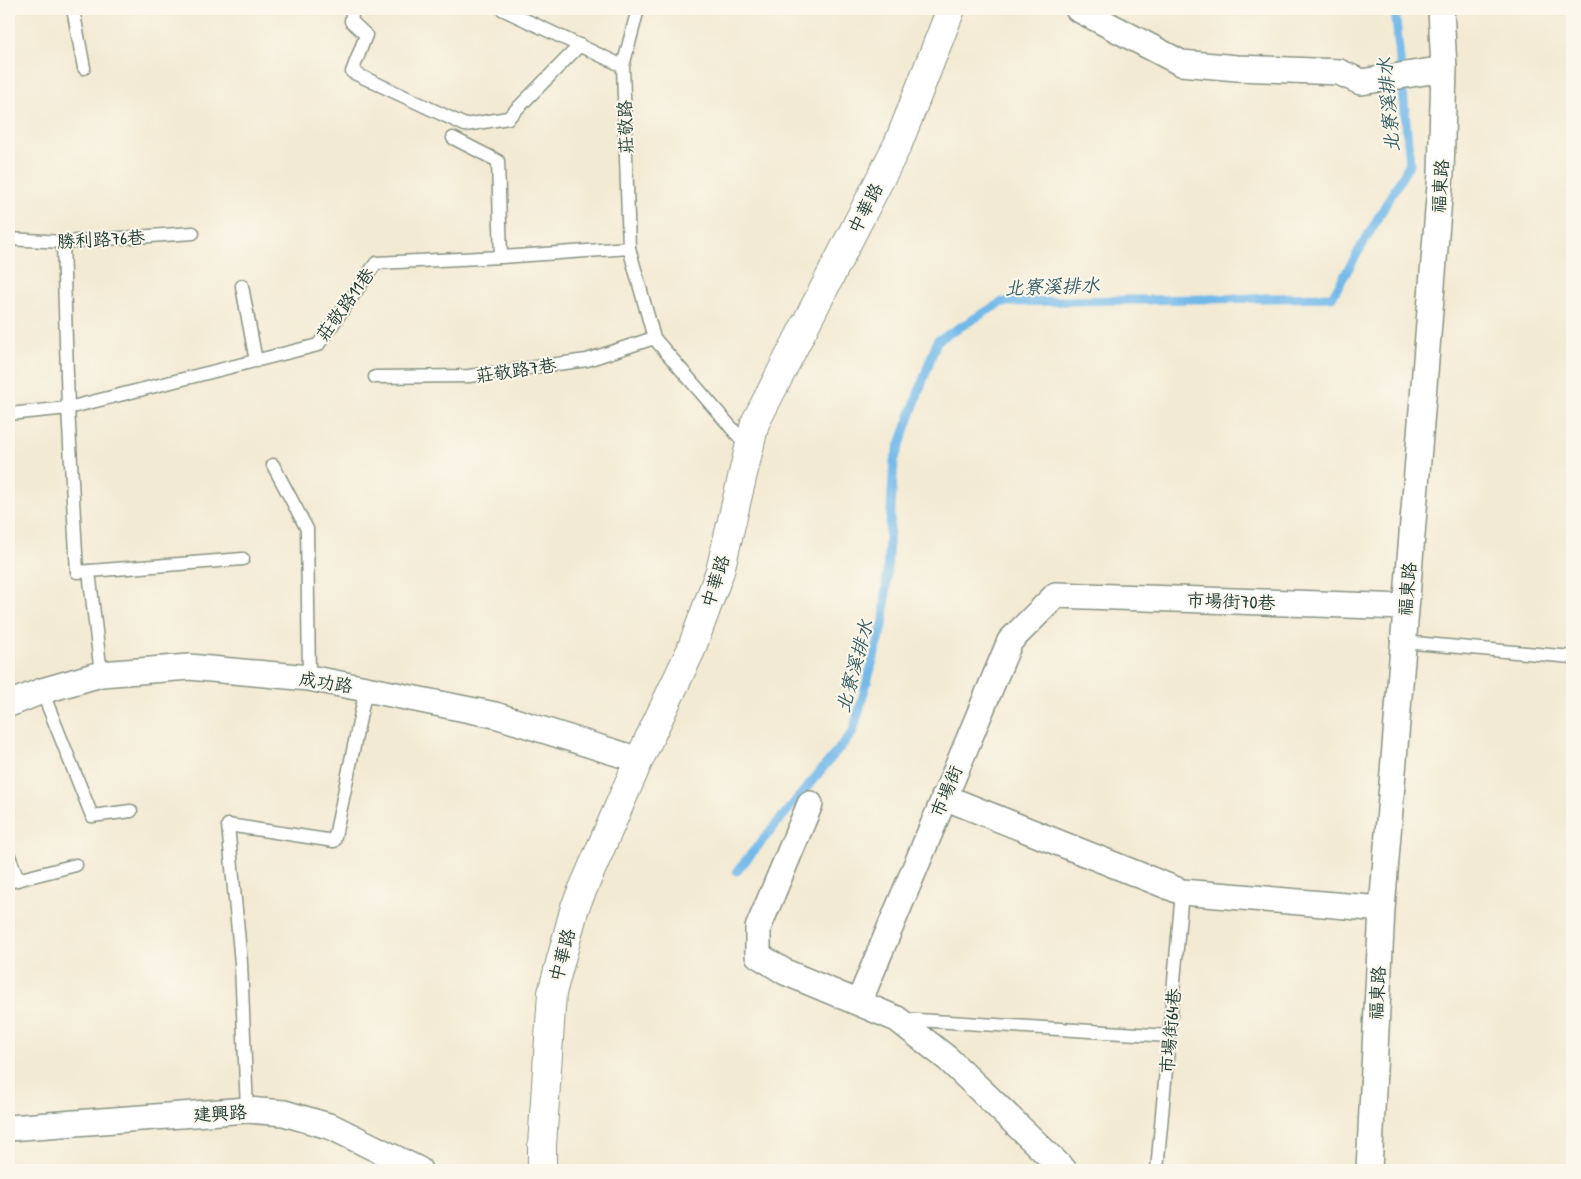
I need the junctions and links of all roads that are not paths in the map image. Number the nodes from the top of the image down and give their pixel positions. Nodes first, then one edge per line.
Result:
1 (73, 9) edge
2 (352, 9) edge
3 (502, 9) edge
4 (638, 9) edge
5 (951, 9) edge
6 (1078, 9) edge
7 (1441, 9) edge
8 (580, 45) junction
9 (623, 66) junction
10 (84, 68) dead end
11 (1444, 69) junction
12 (453, 138) dead end
13 (193, 233) dead end
14 (9, 239) edge
15 (63, 242) junction
16 (629, 248) junction
17 (501, 258) junction
18 (242, 286) dead end
19 (654, 338) junction
20 (256, 361) junction
21 (375, 377) dead end
22 (68, 408) junction
23 (9, 414) edge
24 (750, 449) junction
25 (273, 465) dead end
26 (243, 559) dead end
27 (89, 571) junction
28 (1056, 595) joint
29 (1406, 607) junction
30 (1403, 642) junction
31 (1572, 657) edge
32 (101, 674) junction
33 (309, 678) junction
34 (366, 689) junction
35 (42, 691) junction
36 (9, 704) edge
37 (639, 760) junction
38 (944, 797) junction
39 (810, 804) dead end
40 (130, 811) dead end
41 (9, 856) edge
42 (76, 865) dead end
43 (13, 881) edge
44 (1182, 892) junction
45 (1382, 909) junction
46 (859, 1002) junction
47 (897, 1019) junction
48 (1169, 1036) junction
49 (247, 1110) junction
50 (9, 1128) edge
51 (419, 1170) edge
52 (542, 1170) edge
53 (1064, 1170) edge
54 (1157, 1170) edge
55 (1369, 1170) edge

1 - 10 lane
2 - 8 lane
3 - 8 lane
4 - 9 lane, 莊敬路
5 - 24 street, 中華路
6 - 11 street
7 - 11 street, 福東路
8 - 9 lane
9 - 16 lane, 莊敬路
11 - 29 street, 福東路
12 - 17 lane
13 - 15 lane, 勝利路76巷
14 - 15 lane, 勝利路76巷
15 - 22 lane
16 - 17 lane, 莊敬路11巷
16 - 19 lane, 莊敬路
17 - 20 lane, 莊敬路11巷
18 - 20 lane
19 - 21 lane, 莊敬路7巷
19 - 24 lane
20 - 22 lane, 莊敬路11巷
22 - 23 lane, 莊敬路11巷
22 - 27 lane
24 - 37 street, 中華路
25 - 33 lane
26 - 27 lane
27 - 32 lane
28 - 29 street, 市場街70巷
28 - 38 street, 市場街
29 - 30 street, 福東路
30 - 31 lane
30 - 45 street, 福東路
32 - 33 street, 成功路
32 - 35 street, 成功路
33 - 34 street, 成功路
34 - 37 street, 成功路
34 - 49 lane
35 - 36 street, 成功路
35 - 40 lane
37 - 52 street, 中華路
38 - 44 street
38 - 46 street, 市場街
39 - 46 street
41 - 43 lane
42 - 43 lane
44 - 45 street
44 - 48 lane, 市場街64巷
45 - 55 street, 福東路
46 - 47 street
47 - 48 lane
47 - 53 street
48 - 54 lane, 市場街64巷
49 - 50 street, 建興路
49 - 51 street, 建興路

